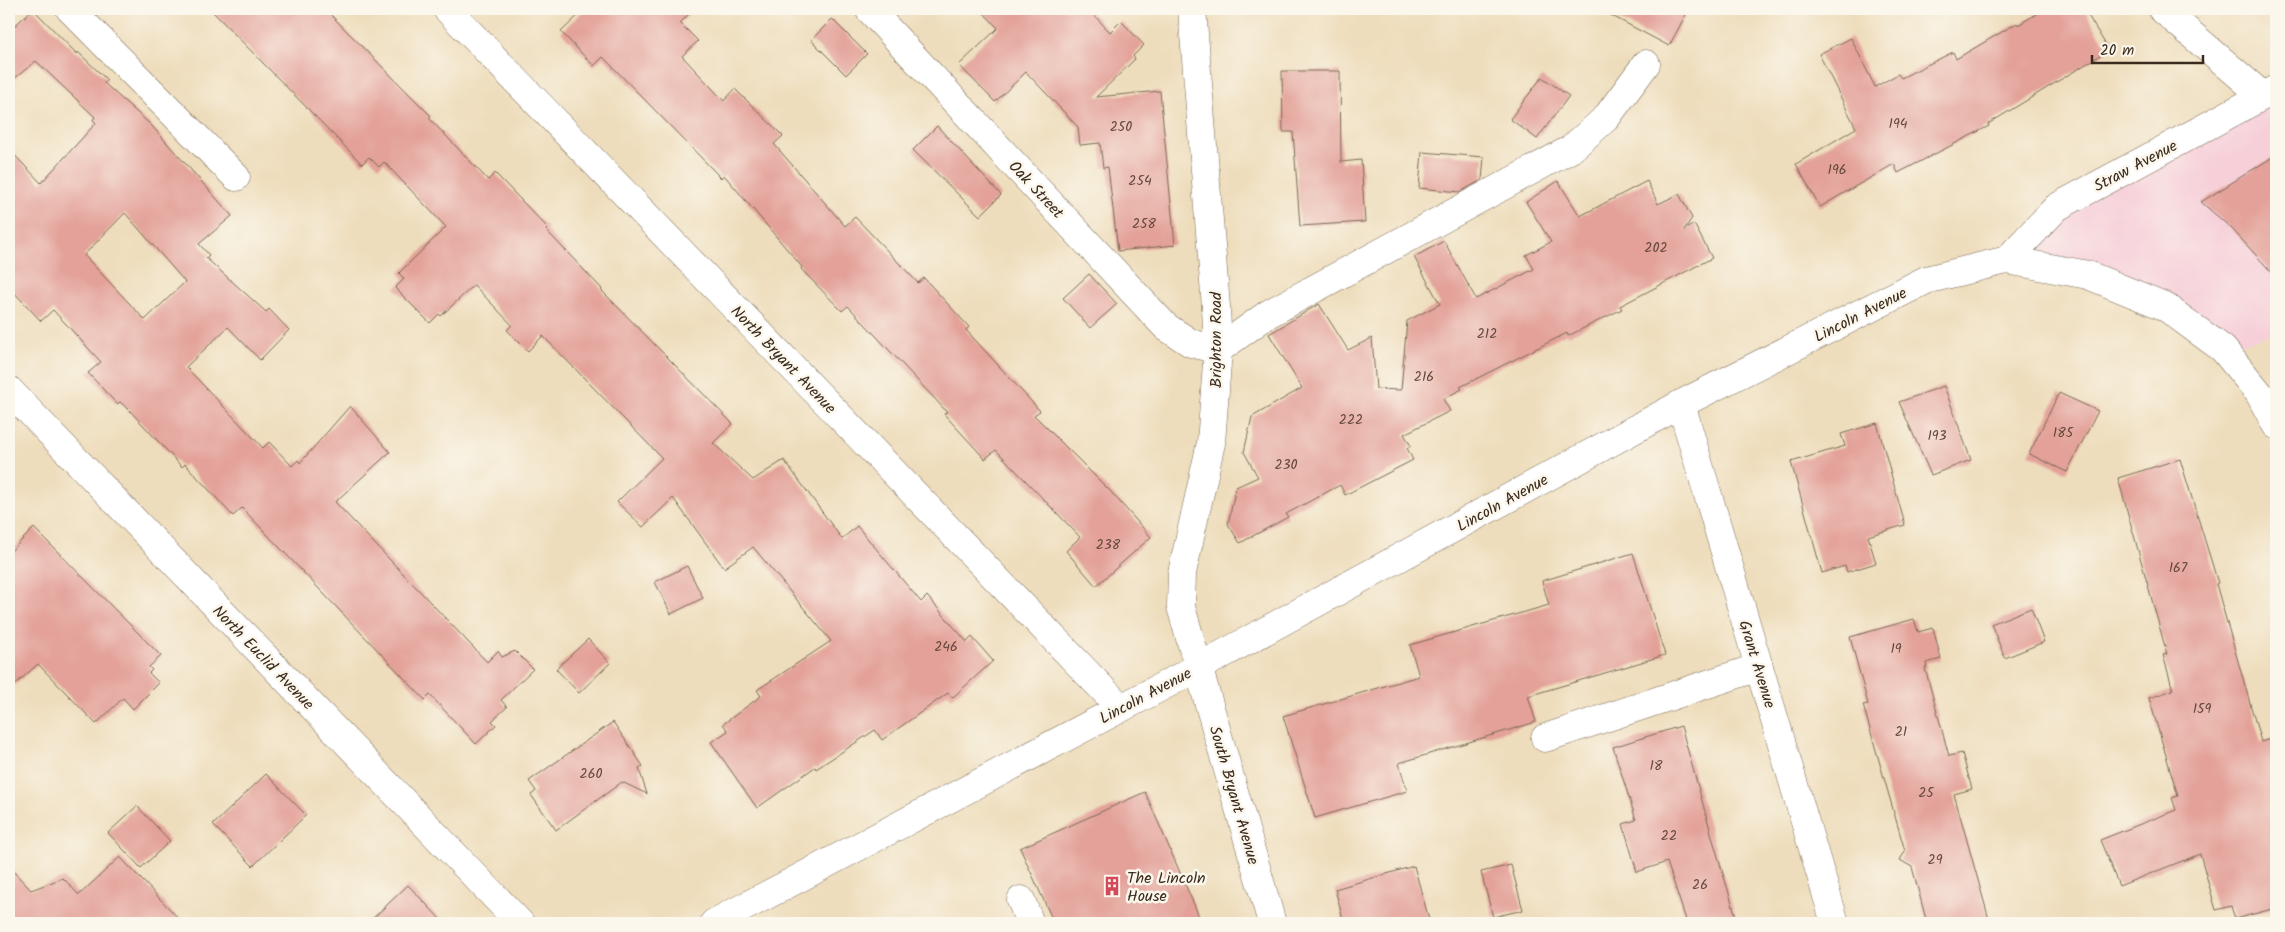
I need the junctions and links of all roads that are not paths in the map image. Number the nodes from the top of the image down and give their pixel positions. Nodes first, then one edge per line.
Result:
1 (70, 9) edge
2 (447, 9) edge
3 (869, 9) edge
4 (1192, 9) edge
5 (2162, 9) edge
6 (1646, 64) dead end
7 (2270, 92) edge
8 (236, 177) dead end
9 (2007, 260) junction
10 (1218, 350) junction
11 (9, 390) edge
12 (1681, 404) junction
13 (2276, 425) edge
14 (1199, 667) junction
15 (1759, 667) junction
16 (1121, 708) junction
17 (1545, 738) dead end
18 (520, 923) edge
19 (714, 923) edge
20 (1272, 923) edge
21 (1835, 923) edge

1 - 8 street
2 - 16 street, North Bryant Avenue
3 - 10 street, Oak Street
4 - 10 street, Brighton Road
5 - 7 street
6 - 10 street
7 - 9 street, Straw Avenue
9 - 12 street, Lincoln Avenue
9 - 13 street, Lincoln Avenue
10 - 14 street, Brighton Road
11 - 18 street, North Euclid Avenue
12 - 14 street, Lincoln Avenue
12 - 15 street, Grant Avenue
14 - 16 street, Lincoln Avenue
14 - 20 street, South Bryant Avenue
15 - 17 street
15 - 21 street, Grant Avenue
16 - 19 street, Lincoln Avenue

